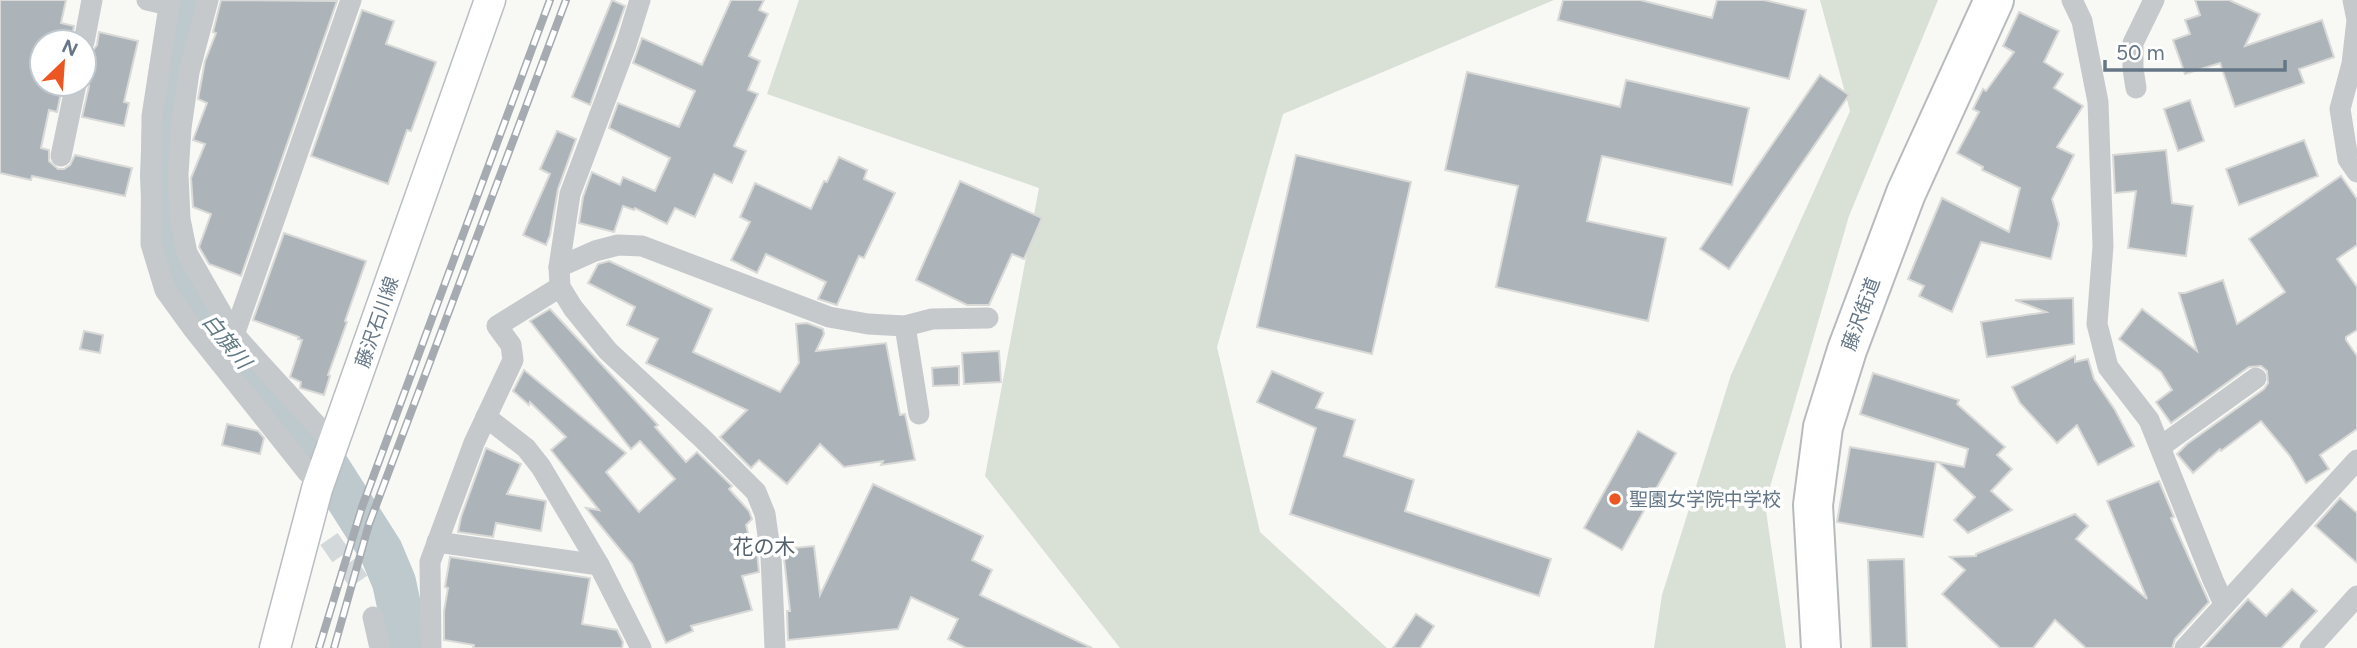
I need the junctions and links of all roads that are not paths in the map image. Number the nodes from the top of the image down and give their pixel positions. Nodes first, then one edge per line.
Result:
1 (92, 0) edge
2 (147, 0) edge
3 (208, 0) edge
4 (351, 0) edge
5 (490, 0) edge
6 (640, 0) edge
7 (1994, 0) edge
8 (2072, 0) edge
9 (2154, 0) edge
10 (2353, 0) edge
11 (170, 2) edge
12 (87, 28) edge
13 (2136, 88) dead end
14 (73, 98) edge
15 (61, 156) dead end
16 (2357, 172) edge
17 (560, 277) junction
18 (988, 318) dead end
19 (905, 326) junction
20 (234, 335) junction
21 (2256, 379) dead end
22 (919, 414) dead end
23 (486, 417) junction
24 (334, 444) junction
25 (2160, 447) junction
26 (2357, 460) edge
27 (312, 481) junction
28 (437, 542) junction
29 (599, 565) junction
30 (2357, 596) edge
31 (2224, 604) junction
32 (373, 617) dead end
33 (2187, 647) edge
34 (275, 648) edge
35 (380, 648) edge
36 (431, 648) edge
37 (641, 648) edge
38 (775, 648) edge
39 (1821, 648) edge
40 (2311, 648) edge

1 - 12 street
2 - 11 street
3 - 20 street
4 - 20 street
5 - 24 street, 藤沢石川線
6 - 17 street
7 - 39 highway, 藤沢街道
8 - 25 street
9 - 13 street
10 - 16 street
11 - 27 street
14 - 15 street
17 - 19 street
17 - 23 street
17 - 38 street
18 - 19 street
19 - 22 street
20 - 24 street
21 - 25 street
23 - 28 street
23 - 29 street
24 - 27 street, 藤沢石川線
25 - 31 street
26 - 31 street
27 - 34 street, 藤沢石川線
28 - 29 street
28 - 36 street
29 - 37 street
30 - 40 street
31 - 33 street
32 - 35 street

